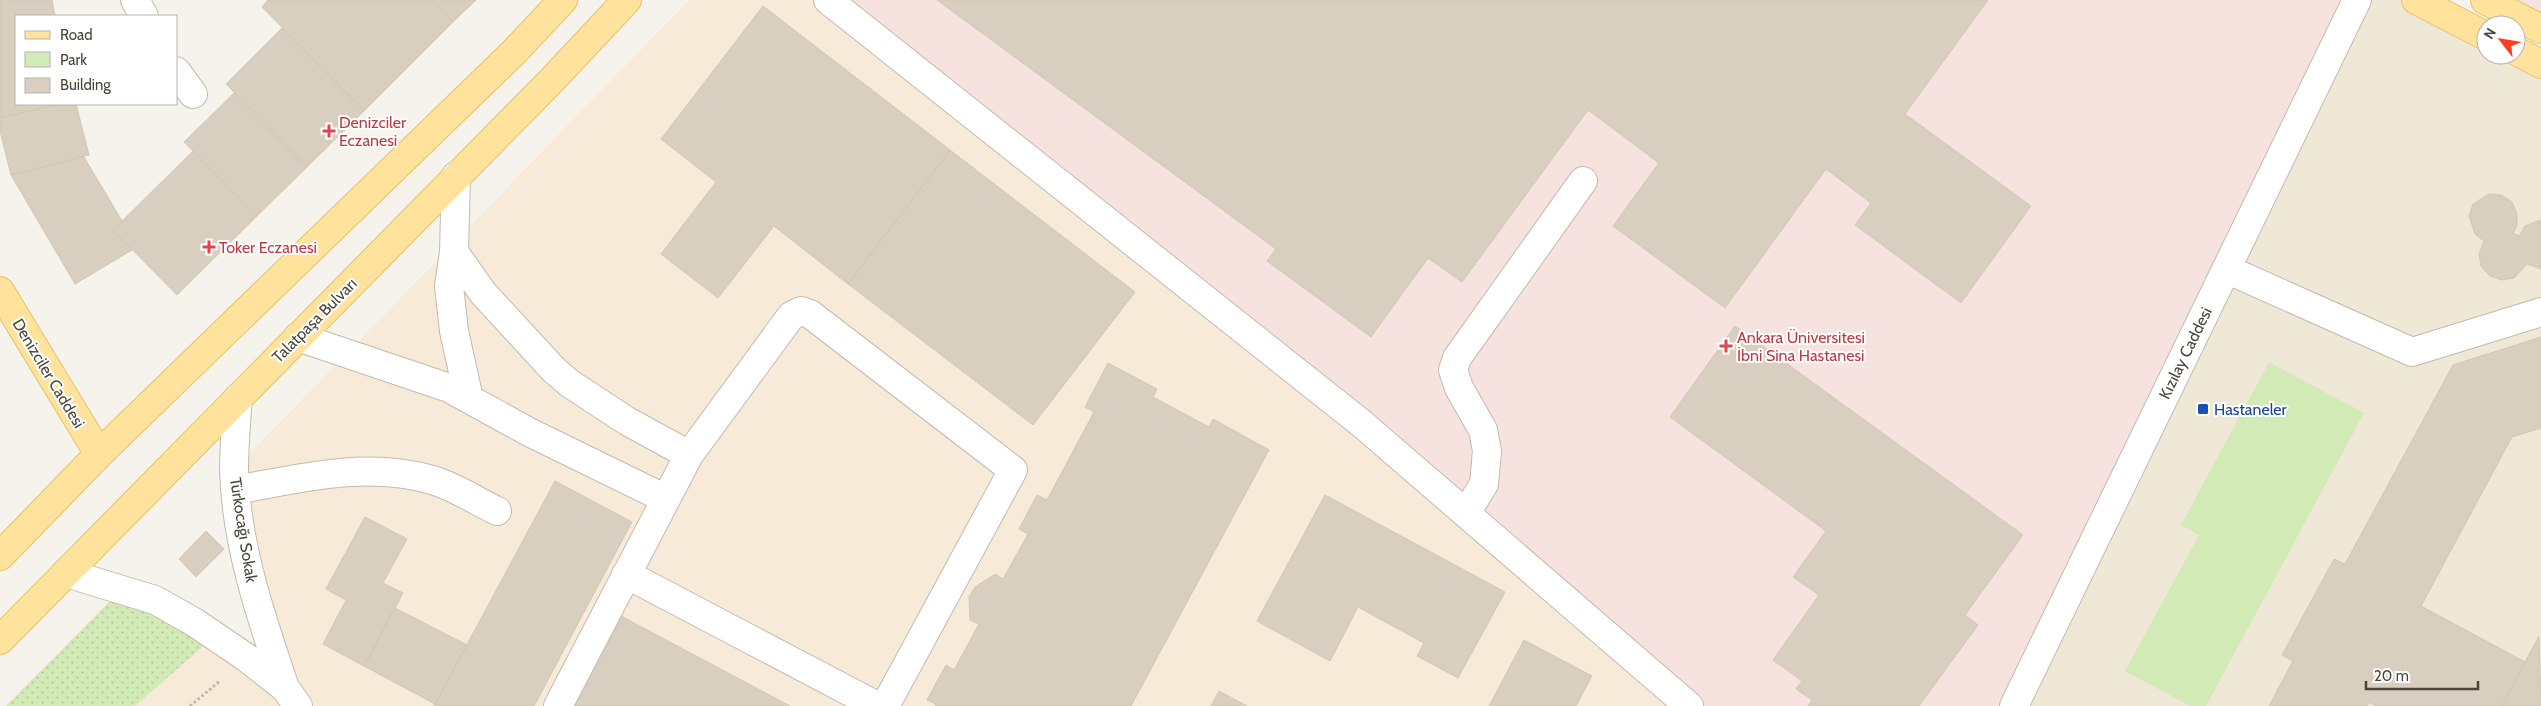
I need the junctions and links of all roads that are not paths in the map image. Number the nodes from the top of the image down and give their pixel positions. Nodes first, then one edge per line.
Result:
1 (136, 0) edge
2 (563, 0) edge
3 (626, 0) edge
4 (828, 0) edge
5 (2357, 0) edge
6 (2416, 0) edge
7 (2492, 2) edge
8 (144, 15) edge
9 (2541, 29) edge
10 (2476, 31) edge
11 (2526, 56) edge
12 (2541, 64) edge
13 (178, 74) edge
14 (193, 94) dead end
15 (456, 176) junction
16 (1583, 181) dead end
17 (454, 252) junction
18 (2226, 269) junction
19 (0, 291) edge
20 (2541, 312) edge
21 (298, 336) junction
22 (238, 398) junction
23 (469, 399) junction
24 (99, 454) junction
25 (689, 455) junction
26 (236, 490) junction
27 (666, 499) junction
28 (497, 511) dead end
29 (1466, 513) junction
30 (0, 556) edge
31 (66, 573) junction
32 (626, 574) junction
33 (0, 640) edge
34 (292, 697) edge
35 (558, 706) edge
36 (877, 706) edge
37 (885, 706) edge
38 (1689, 706) edge
39 (2014, 706) edge

1 - 8 street
2 - 24 main road
3 - 15 main road, Talatpaşa Bulvarı
4 - 29 street
5 - 18 street, Kızılay Caddesi
6 - 10 main road
7 - 9 main road
11 - 12 main road
13 - 14 street
15 - 17 street
15 - 21 main road, Talatpaşa Bulvarı
16 - 29 street
17 - 23 street
17 - 25 street
18 - 20 street
18 - 39 street, Kızılay Caddesi
19 - 24 main road, Denizciler Caddesi
21 - 22 main road, Talatpaşa Bulvarı
21 - 23 street
22 - 26 street, Türkocağı Sokak
22 - 31 main road, Talatpaşa Bulvarı
23 - 27 street
24 - 30 main road
25 - 27 street
25 - 37 street
26 - 28 street
26 - 34 street, Türkocağı Sokak
27 - 32 street
29 - 38 street
31 - 33 main road, Talatpaşa Bulvarı
31 - 34 street, Türkocağı Sokak
32 - 35 street
32 - 36 street

